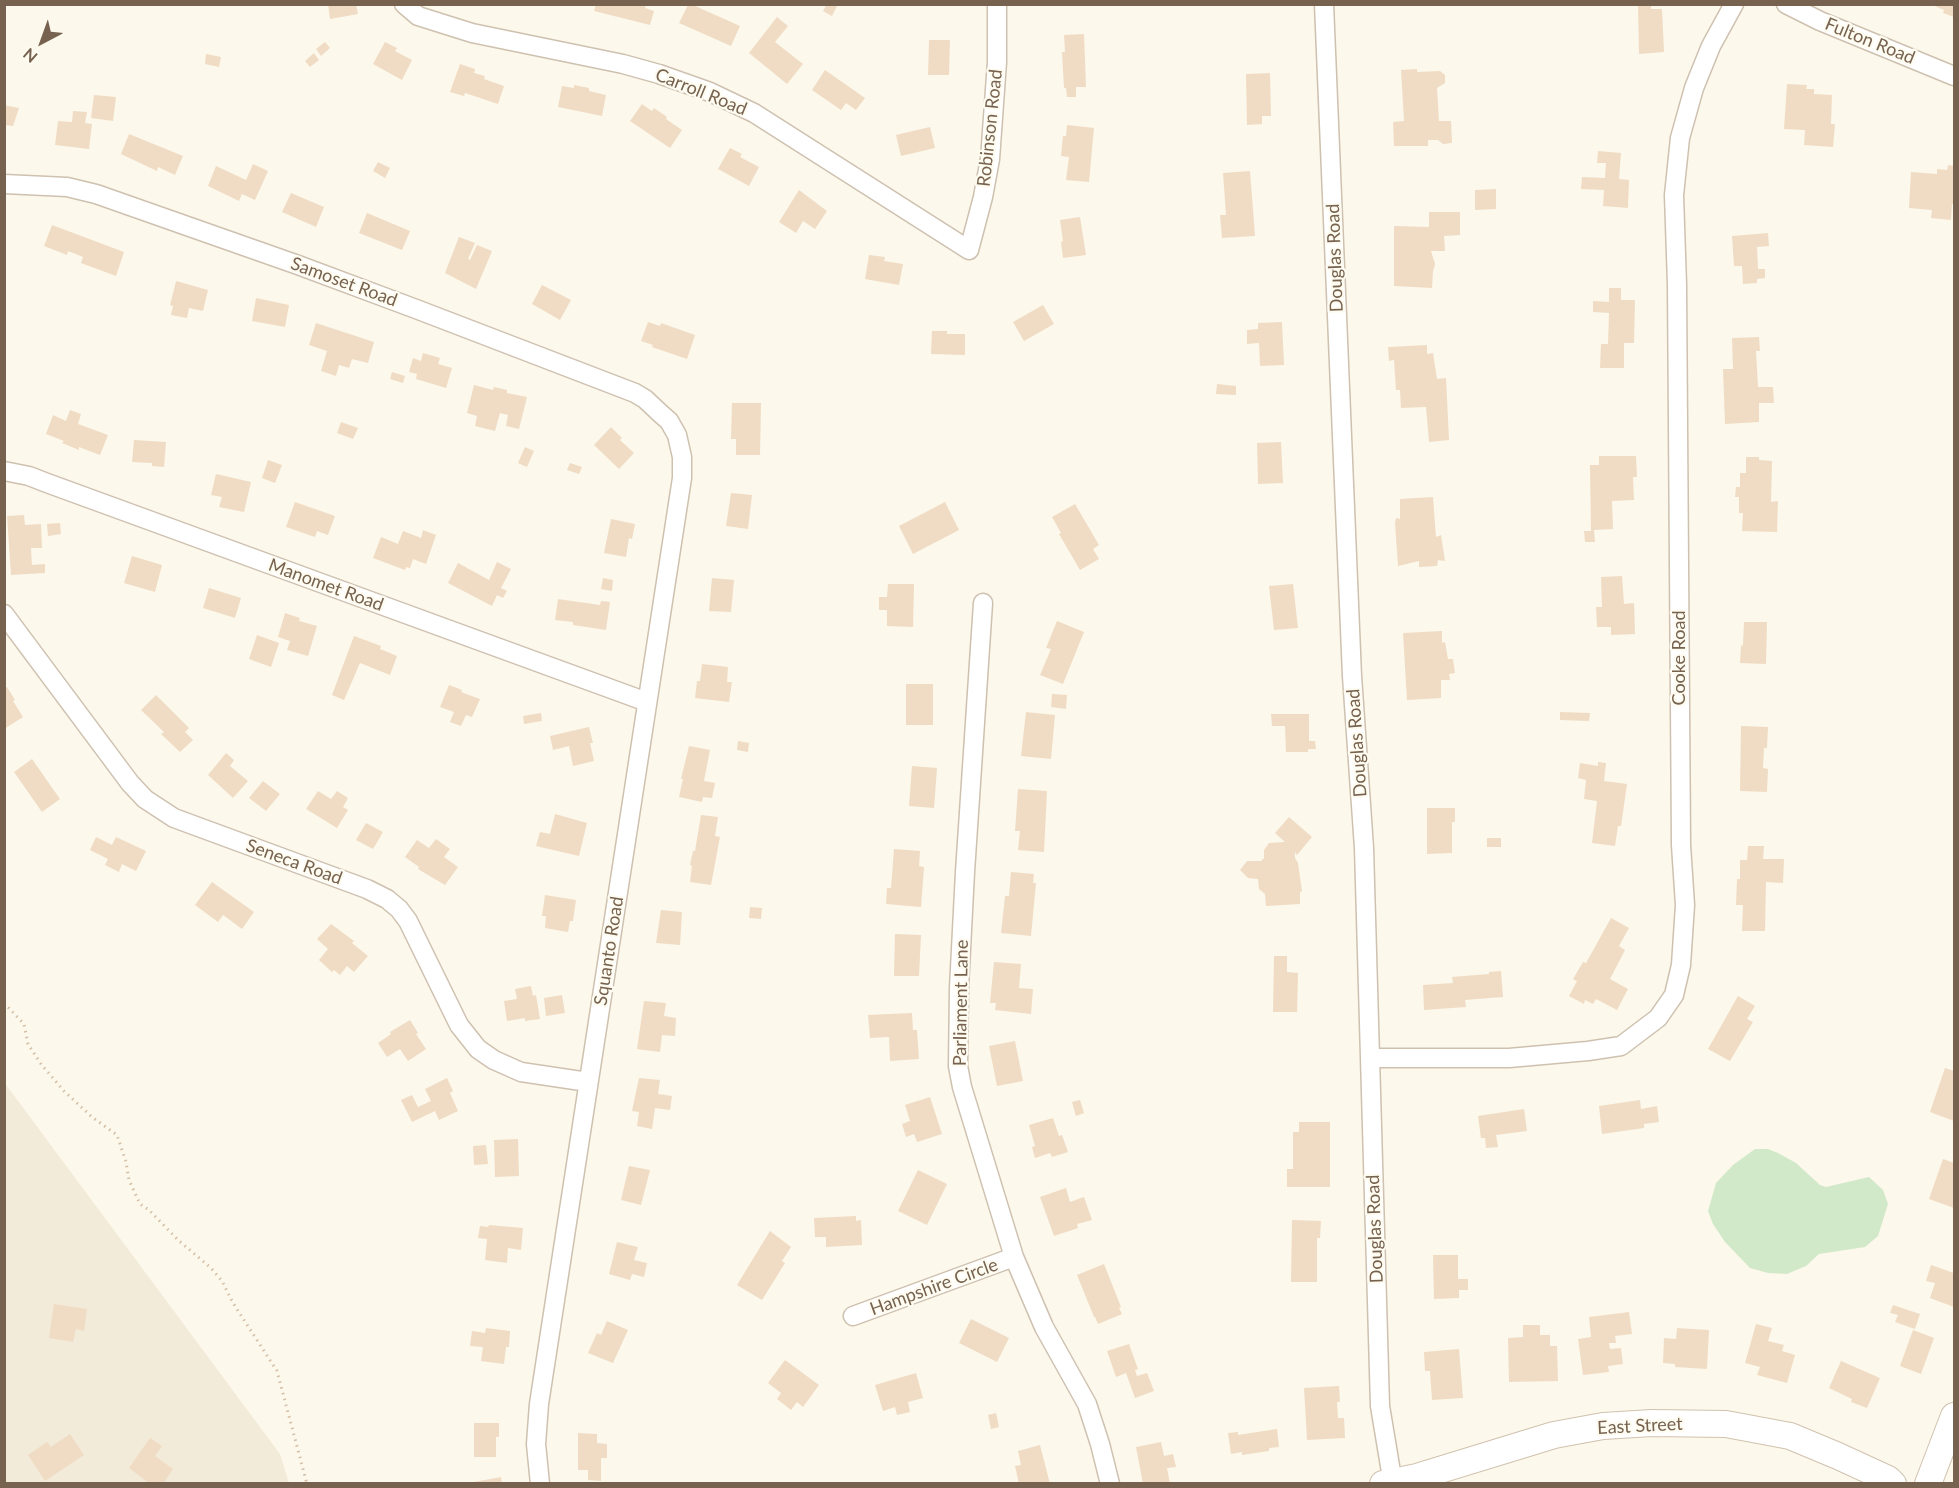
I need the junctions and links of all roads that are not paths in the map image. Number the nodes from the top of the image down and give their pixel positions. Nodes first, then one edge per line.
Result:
1 (404, 4) edge
2 (997, 4) edge
3 (1324, 4) edge
4 (1734, 4) edge
5 (1786, 4) edge
6 (1954, 76) edge
7 (4, 184) edge
8 (969, 250) joint
9 (669, 422) joint
10 (4, 471) edge
11 (983, 603) dead end
12 (4, 614) edge
13 (647, 702) junction
14 (1370, 1058) junction
15 (588, 1082) junction
16 (1014, 1257) junction
17 (854, 1316) dead end
18 (1954, 1416) edge
19 (1390, 1483) edge
20 (540, 1484) edge
21 (1110, 1484) edge
22 (1893, 1484) edge
23 (1928, 1484) edge

1 - 8 street, Carroll Road
2 - 8 street, Robinson Road
3 - 14 street, Douglas Road
4 - 14 street, Cooke Road
5 - 6 street, Fulton Road
7 - 9 street, Samoset Road
9 - 13 street, Squanto Road
10 - 13 street, Manomet Road
11 - 16 street, Parliament Lane
12 - 15 street, Seneca Road
13 - 15 street, Squanto Road
14 - 19 street, Douglas Road
15 - 20 street, Squanto Road
16 - 17 street, Hampshire Circle
16 - 21 street, Parliament Lane
18 - 23 street
19 - 22 street, East Street

